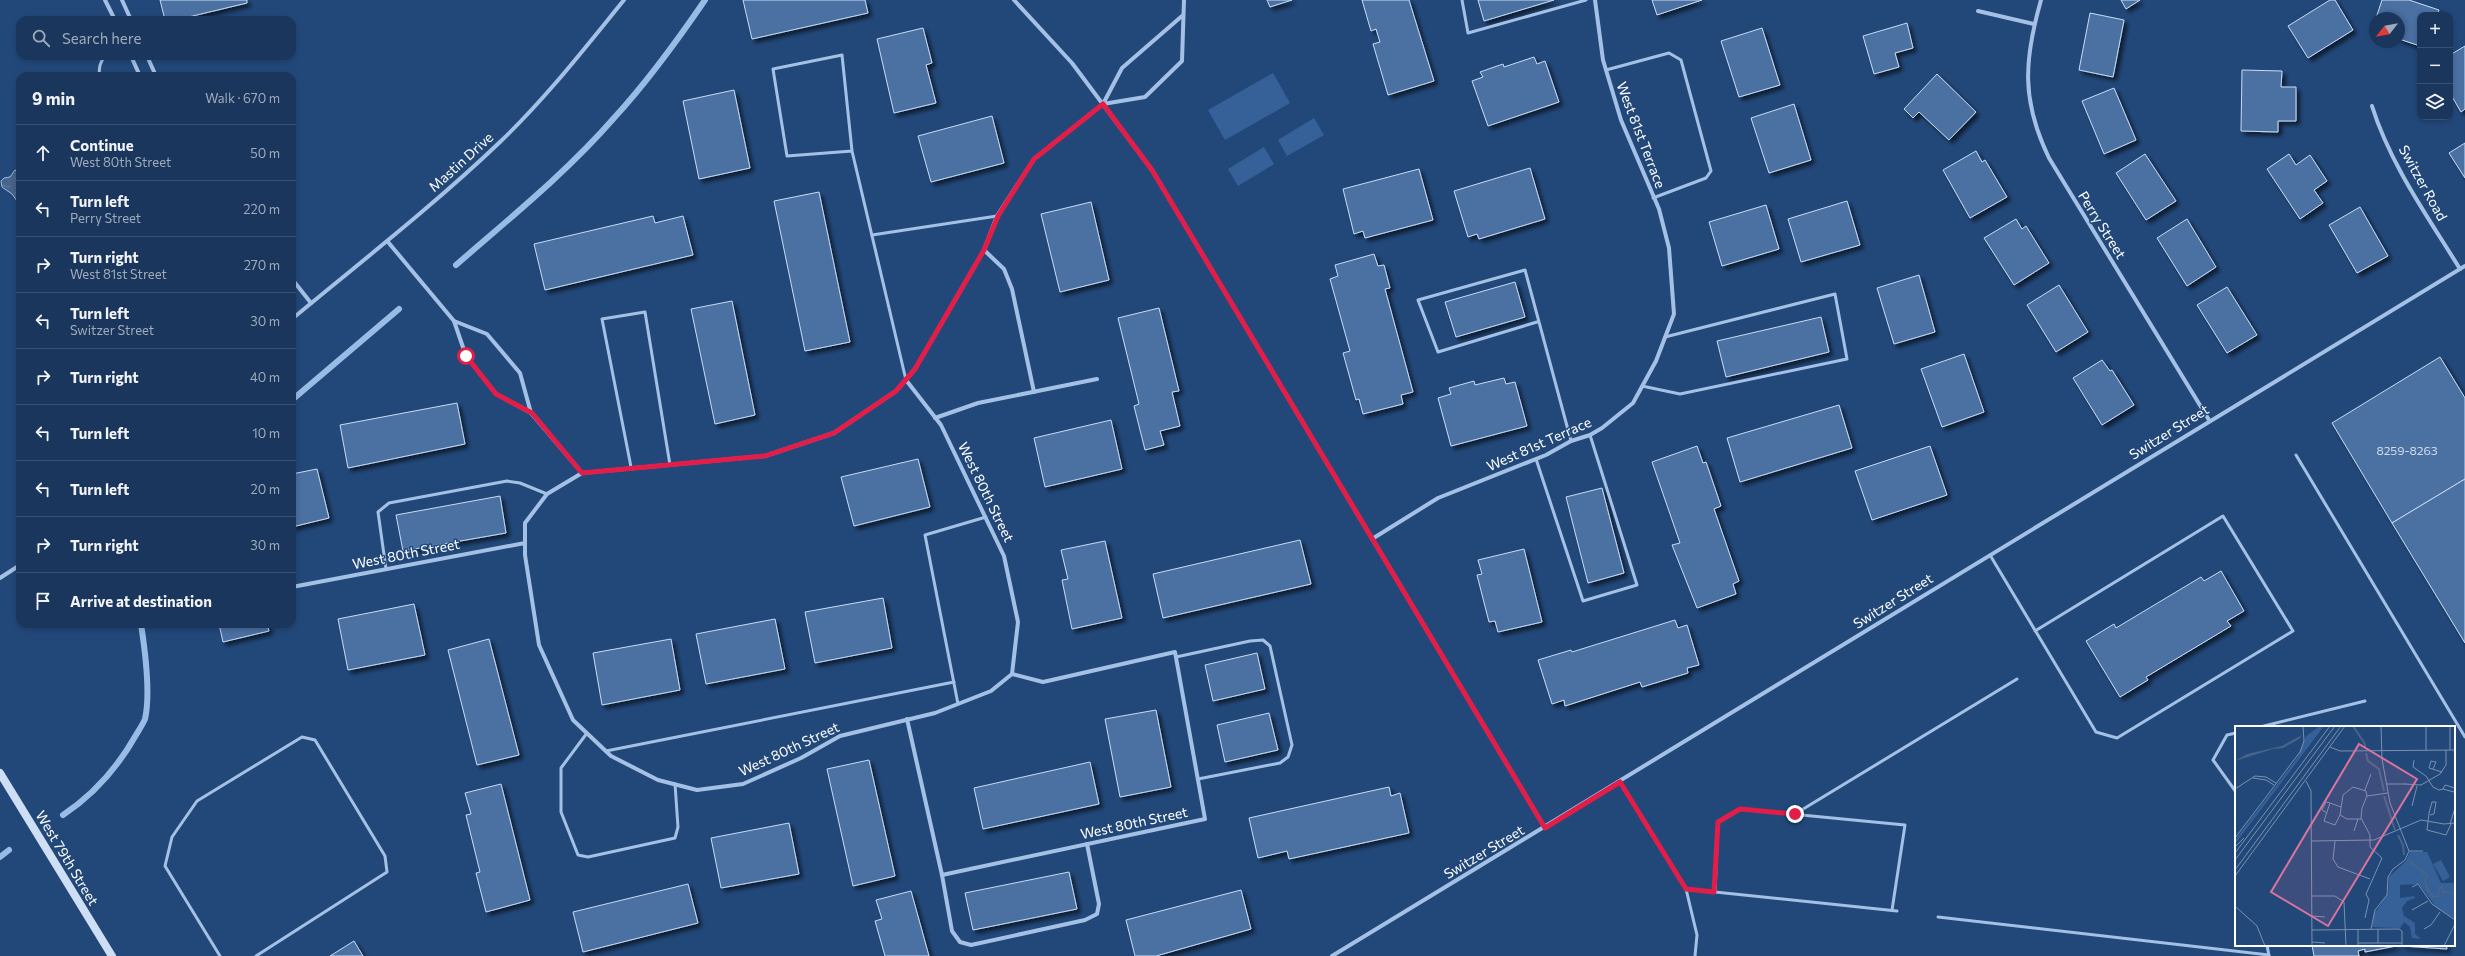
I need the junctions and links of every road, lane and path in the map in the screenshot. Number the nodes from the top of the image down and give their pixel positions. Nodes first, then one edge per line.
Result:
1 (105, 0) edge
2 (122, 0) edge
3 (624, 0) edge
4 (1014, 0) edge
5 (1184, 0) edge
6 (1462, 0) edge
7 (1586, 0) edge
8 (1595, 0) edge
9 (2041, 0) edge
10 (1978, 11) dead end
11 (113, 16) edge
12 (129, 16) edge
13 (1182, 16) junction
14 (2034, 24) junction
15 (101, 60) edge
16 (133, 60) edge
17 (150, 60) edge
18 (1606, 70) junction
19 (98, 72) edge
20 (138, 72) edge
21 (154, 72) edge
22 (1103, 104) junction
23 (2372, 106) dead end
24 (852, 151) junction
25 (1654, 198) junction
26 (998, 216) junction
27 (872, 235) junction
28 (388, 242) junction
29 (984, 250) junction
30 (2465, 266) edge
31 (2460, 269) junction
32 (296, 284) edge
33 (311, 303) junction
34 (296, 316) edge
35 (454, 321) junction
36 (1537, 322) junction
37 (1665, 337) junction
38 (1097, 379) dead end
39 (906, 380) junction
40 (1642, 386) junction
41 (1034, 392) junction
42 (532, 413) junction
43 (936, 418) junction
44 (2210, 420) junction
45 (1590, 435) junction
46 (1571, 441) junction
47 (2296, 455) dead end
48 (1536, 459) junction
49 (670, 465) junction
50 (631, 467) junction
51 (582, 473) junction
52 (547, 494) junction
53 (986, 517) junction
54 (1372, 539) junction
55 (525, 543) junction
56 (1990, 555) junction
57 (16, 568) edge
58 (386, 569) junction
59 (0, 578) edge
60 (296, 586) edge
61 (2035, 631) junction
62 (1176, 657) junction
63 (1012, 674) junction
64 (2017, 679) dead end
65 (954, 682) junction
66 (2365, 701) dead end
67 (958, 704) junction
68 (907, 719) junction
69 (2264, 726) edge
70 (587, 733) junction
71 (2235, 733) edge
72 (2465, 737) edge
73 (606, 751) junction
74 (0, 773) edge
75 (1198, 779) junction
76 (1620, 782) junction
77 (675, 784) junction
78 (2235, 791) edge
79 (1795, 814) junction
80 (1545, 828) junction
81 (1087, 844) junction
82 (942, 875) junction
83 (1686, 889) junction
84 (1714, 892) junction
85 (1892, 910) junction
86 (1897, 911) dead end
87 (1938, 917) dead end
88 (2267, 946) edge
89 (112, 956) edge
90 (220, 956) edge
91 (256, 956) edge
92 (1332, 956) edge
93 (1695, 956) edge
94 (2269, 956) edge

1 - 11 street
2 - 12 street
3 - 28 street, Mastin Drive
4 - 22 street
5 - 13 street
6 - 7 lane
8 - 18 street, West 81st Terrace
9 - 14 street, Perry Street
10 - 14 street
13 - 22 street
13 - 22 street
14 - 44 street, Perry Street
15 - 19 lane
16 - 20 street
17 - 21 street
18 - 25 street, West 81st Terrace
18 - 25 lane
22 - 26 street
22 - 54 street
23 - 31 street, Switzer Road
24 - 24 lane
24 - 27 lane
25 - 37 street, West 81st Terrace
26 - 27 lane
26 - 29 street
27 - 39 lane
28 - 33 street, Mastin Drive
28 - 35 street
29 - 39 street
29 - 41 street
30 - 31 street, Switzer Street
31 - 44 street, Switzer Street
32 - 33 street
33 - 34 street, Mastin Drive
35 - 42 street
35 - 42 street
36 - 36 lane
36 - 46 lane
37 - 40 street, West 81st Terrace
37 - 40 lane
38 - 41 street
39 - 43 street, West 80th Street
39 - 49 street
40 - 45 street, West 81st Terrace
41 - 43 street
42 - 51 street
43 - 53 street, West 80th Street
44 - 56 street, Switzer Street
45 - 46 street, West 81st Terrace
45 - 48 lane
46 - 48 street, West 81st Terrace
47 - 72 lane
48 - 54 street, West 81st Terrace
49 - 50 street
49 - 50 lane
50 - 51 street
51 - 52 street, West 80th Street
52 - 55 street, West 80th Street
52 - 58 lane
53 - 63 street, West 80th Street
53 - 65 lane
54 - 80 street
55 - 58 street, West 80th Street
55 - 70 street, West 80th Street
56 - 61 lane
56 - 76 street, Switzer Street
57 - 59 street
58 - 60 street, West 80th Street
61 - 61 lane
62 - 63 street
62 - 75 street, West 80th Street
62 - 75 lane
63 - 67 street, West 80th Street
64 - 79 lane
65 - 67 lane
65 - 73 lane
66 - 69 lane
67 - 68 street, West 80th Street
68 - 77 street, West 80th Street
68 - 82 street
70 - 73 street, West 80th Street
70 - 77 lane
71 - 78 lane
73 - 77 street, West 80th Street
74 - 89 street, West 79th Street
75 - 81 street, West 80th Street
76 - 80 street, Switzer Street
76 - 83 lane
79 - 84 lane
79 - 85 lane
80 - 92 street, Switzer Street
81 - 82 street, West 80th Street
81 - 82 street
83 - 84 lane
83 - 93 lane
84 - 85 lane
85 - 86 lane
87 - 94 lane
88 - 94 lane
90 - 91 lane

